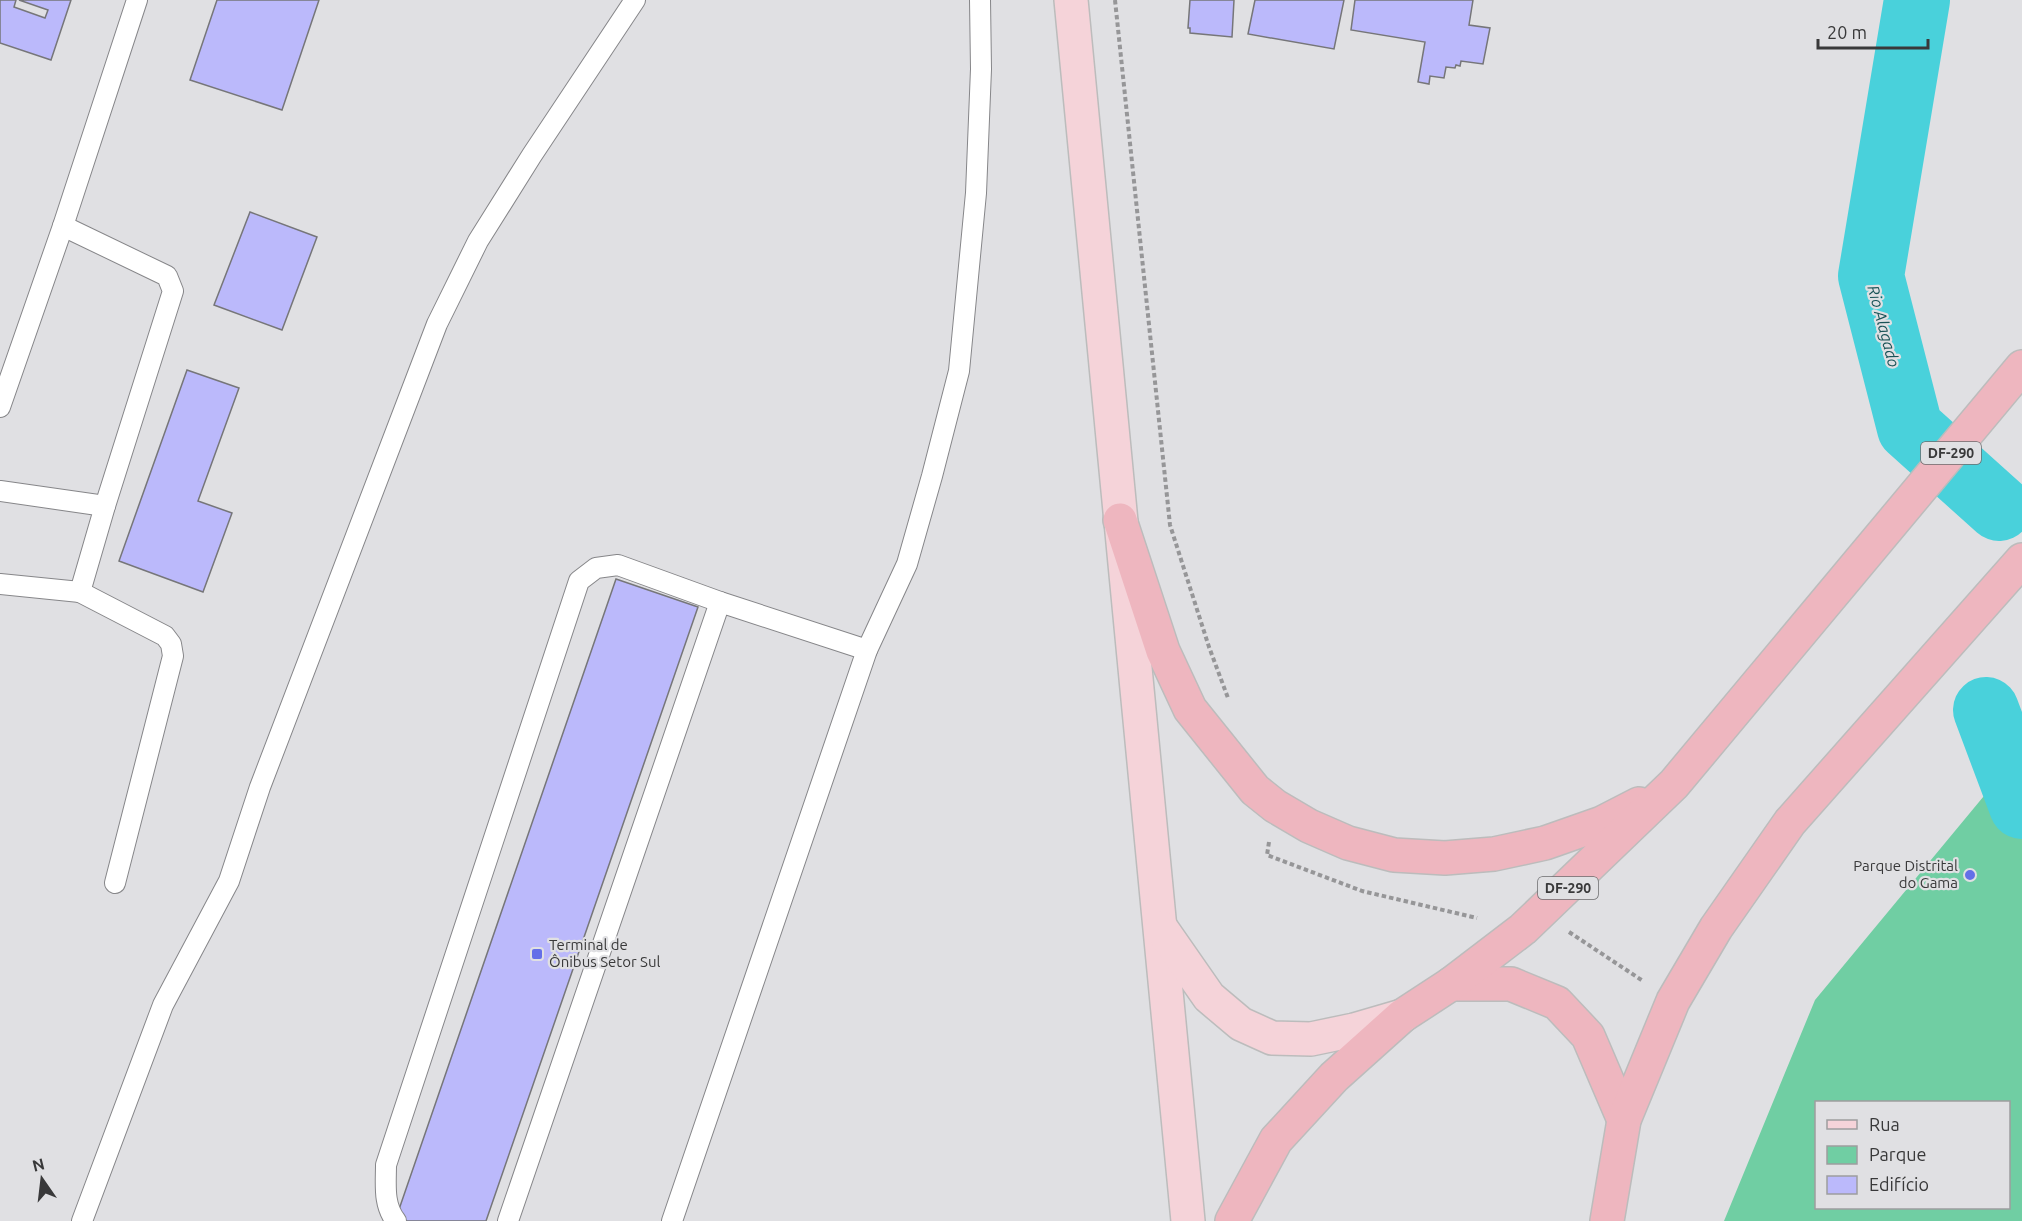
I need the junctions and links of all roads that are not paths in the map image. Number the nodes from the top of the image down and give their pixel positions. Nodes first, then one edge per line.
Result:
1 (137, 0) edge
2 (635, 0) edge
3 (980, 0) edge
4 (1071, 0) edge
5 (63, 226) junction
6 (2018, 372) edge
7 (0, 407) edge
8 (0, 491) edge
9 (105, 506) junction
10 (1120, 520) junction
11 (2022, 560) edge
12 (0, 584) edge
13 (80, 591) junction
14 (720, 602) junction
15 (867, 650) junction
16 (1674, 784) junction
17 (116, 883) dead end
18 (1159, 926) junction
19 (1451, 984) junction
20 (1402, 1016) junction
21 (1624, 1120) junction
22 (82, 1221) edge
23 (396, 1221) edge
24 (508, 1221) edge
25 (672, 1221) edge
26 (1188, 1221) edge
27 (1232, 1221) edge
28 (1607, 1221) edge

1 - 5 lane
2 - 22 lane
3 - 15 lane
4 - 10 main road
5 - 7 lane
5 - 9 lane
6 - 16 highway, DF-290
8 - 9 lane
9 - 13 lane
10 - 16 highway
10 - 18 main road
11 - 21 highway
12 - 13 lane
13 - 17 lane
14 - 15 lane
14 - 23 lane
14 - 24 lane
15 - 25 lane
16 - 19 highway, DF-290
18 - 20 main road
18 - 26 main road
19 - 20 highway, DF-290
19 - 21 highway
20 - 27 highway, DF-290
21 - 28 highway

